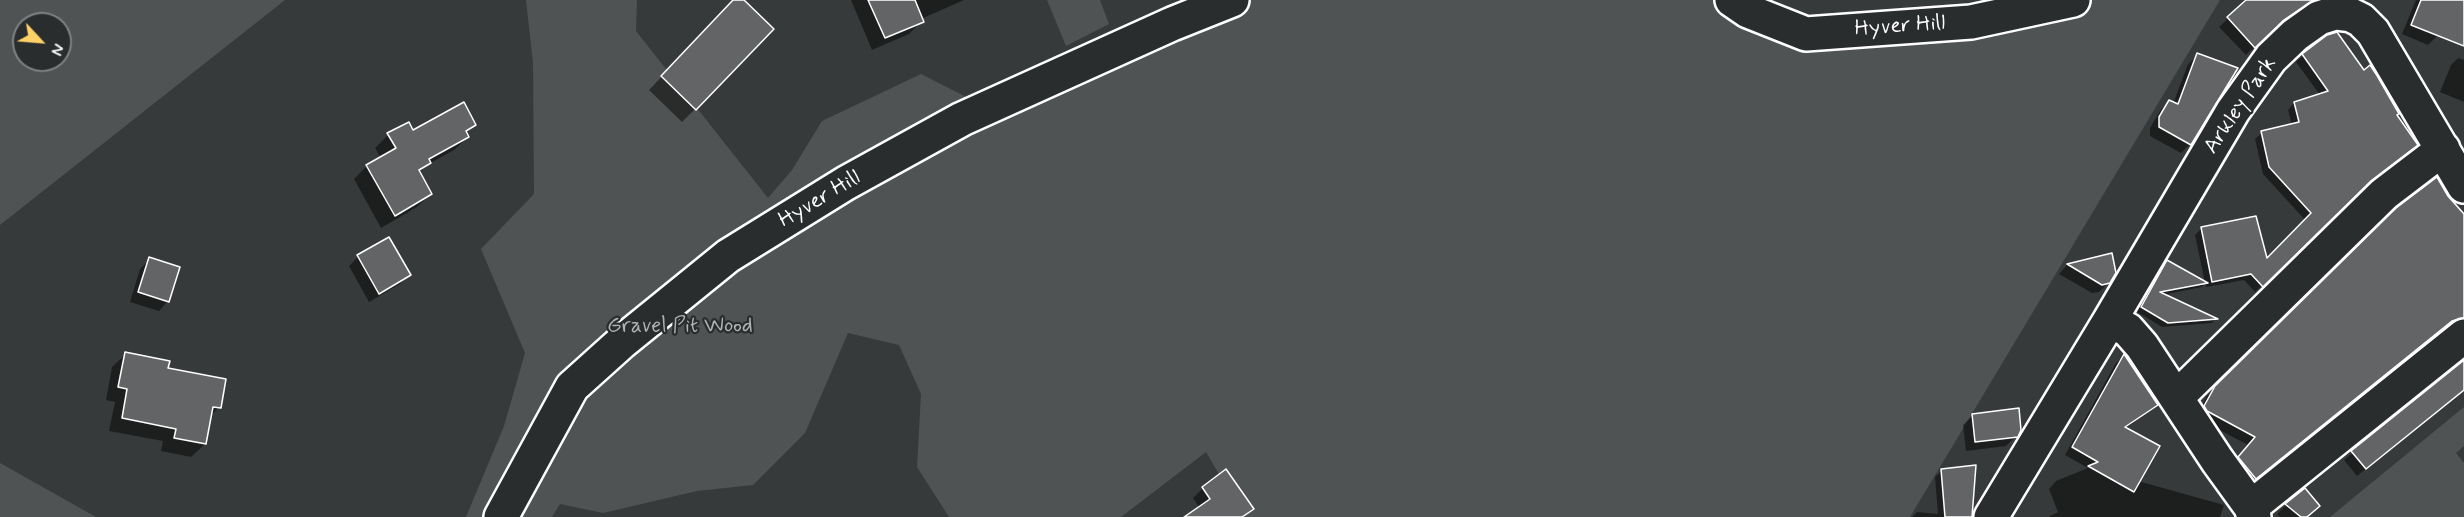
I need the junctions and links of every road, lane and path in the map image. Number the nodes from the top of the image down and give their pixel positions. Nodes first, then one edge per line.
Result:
1 (1232, 0) edge
2 (1732, 0) edge
3 (2073, 0) edge
4 (2443, 149) junction
5 (2464, 186) edge
6 (2110, 320) junction
7 (2464, 336) edge
8 (2177, 397) junction
9 (2252, 512) edge
10 (501, 517) edge
11 (1991, 517) edge

1 - 10 street, Hyver Hill
2 - 3 street, Hyver Hill
4 - 5 street, Arkley Park
4 - 6 street, Arkley Park
4 - 8 street
6 - 8 street
6 - 11 street, Arkley Park
7 - 9 street
8 - 9 street

